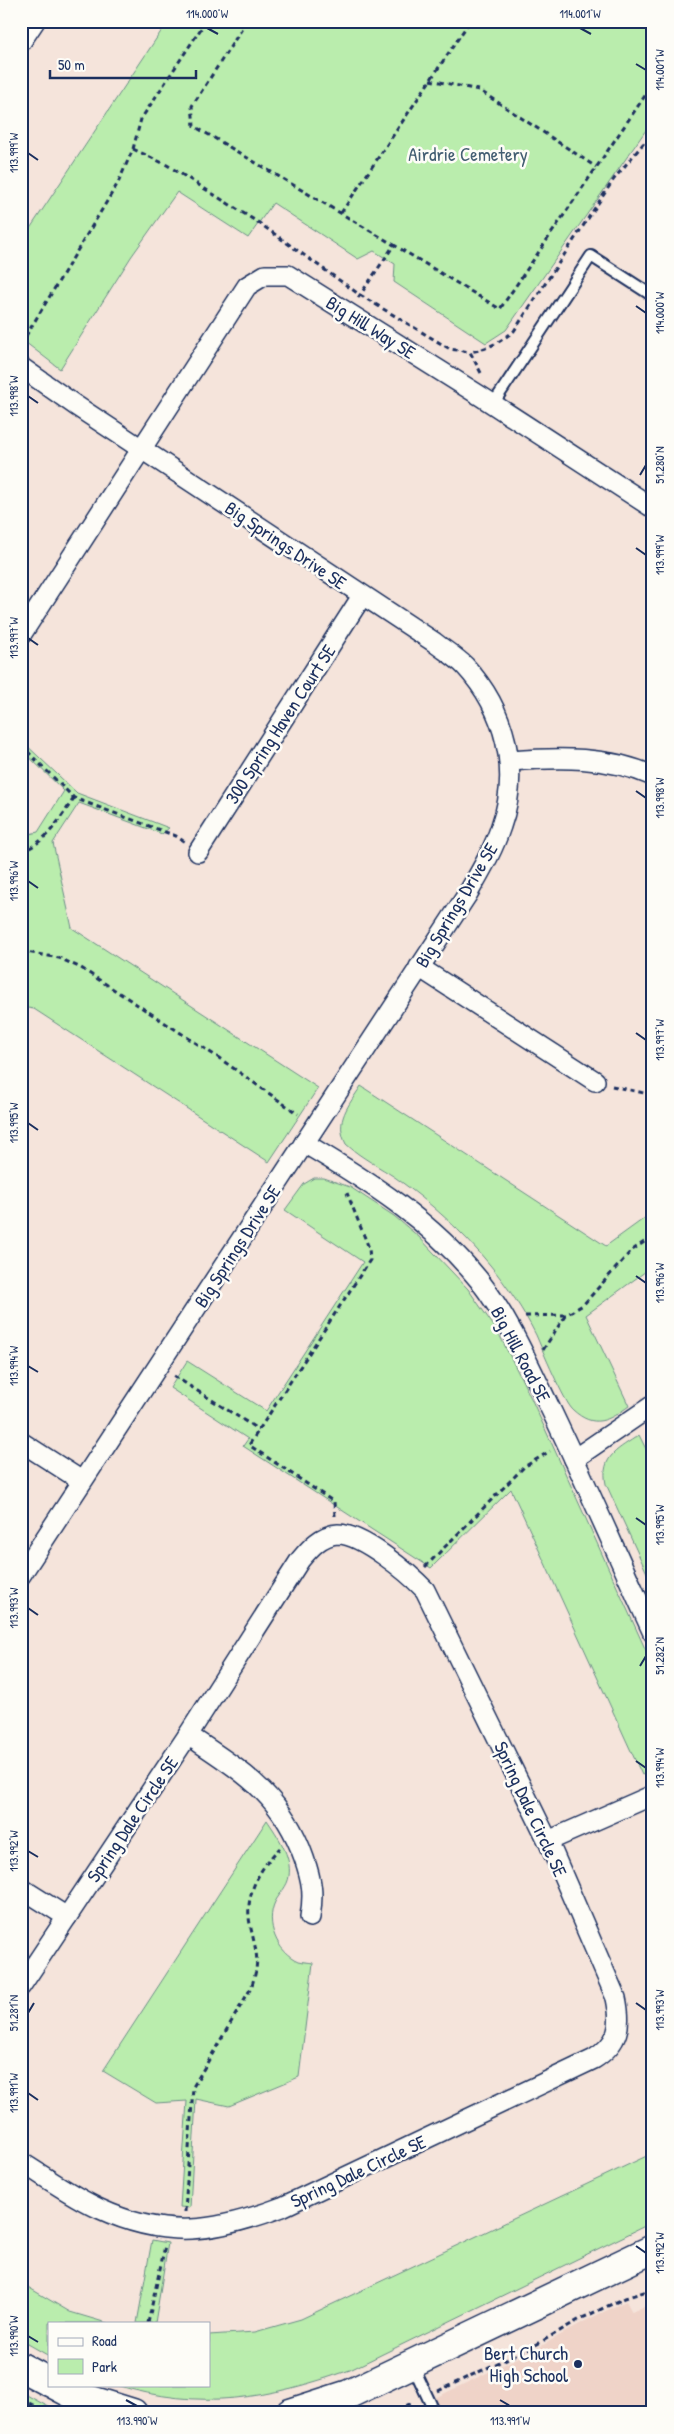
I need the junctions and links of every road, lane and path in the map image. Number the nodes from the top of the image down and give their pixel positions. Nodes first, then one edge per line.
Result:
1 (35, 21) edge
2 (206, 21) edge
3 (247, 21) edge
4 (459, 21) edge
5 (470, 21) edge
6 (466, 26) junction
7 (21, 42) edge
8 (430, 80) junction
9 (653, 84) edge
10 (653, 135) edge
11 (133, 148) junction
12 (596, 167) junction
13 (341, 213) junction
14 (394, 245) junction
15 (360, 295) junction
16 (653, 296) edge
17 (348, 313) junction
18 (21, 344) edge
19 (470, 352) junction
20 (21, 367) edge
21 (488, 401) junction
22 (142, 448) junction
23 (653, 508) edge
24 (362, 596) junction
25 (21, 635) edge
26 (21, 745) edge
27 (510, 761) junction
28 (653, 776) edge
29 (74, 798) junction
30 (21, 852) edge
31 (198, 852) joint
32 (21, 951) edge
33 (419, 967) junction
34 (595, 1081) joint
35 (653, 1095) edge
36 (298, 1114) dead end
37 (304, 1144) junction
38 (346, 1190) dead end
39 (653, 1236) edge
40 (566, 1315) junction
41 (504, 1316) junction
42 (159, 1366) junction
43 (531, 1368) junction
44 (653, 1405) edge
45 (259, 1430) junction
46 (21, 1442) edge
47 (566, 1442) junction
48 (574, 1459) junction
49 (82, 1481) junction
50 (337, 1534) junction
51 (21, 1576) edge
52 (414, 1579) junction
53 (653, 1633) edge
54 (188, 1735) junction
55 (653, 1795) edge
56 (296, 1835) junction
57 (548, 1841) junction
58 (21, 1888) edge
59 (67, 1917) junction
60 (310, 1918) dead end
61 (21, 1986) edge
62 (21, 2162) edge
63 (176, 2229) junction
64 (653, 2249) edge
65 (653, 2289) edge
66 (148, 2322) edge
67 (412, 2364) junction
68 (21, 2367) edge
69 (48, 2381) edge
70 (57, 2386) edge
71 (427, 2396) junction
72 (21, 2399) edge
73 (48, 2413) edge
74 (133, 2413) edge
75 (290, 2413) edge
76 (390, 2413) edge
77 (435, 2413) edge

1 - 7 street
2 - 11 path
3 - 13 path
4 - 6 path
5 - 6 path
6 - 8 path
8 - 12 path
8 - 13 path
9 - 12 path
10 - 19 path
11 - 15 path
11 - 18 path
12 - 14 path
13 - 14 path
14 - 15 path
15 - 17 path
15 - 19 path
16 - 21 lane
17 - 21 street, Big Hill Way SE
17 - 22 street, Big Hill Way SE
19 - 21 path
20 - 22 street, Big Springs Drive SE
21 - 23 street, Big Hill Way SE
22 - 24 street, Big Springs Drive SE
22 - 25 street
24 - 27 street, Big Springs Drive SE
24 - 31 street, 300 Spring Haven Court SE
26 - 29 path
27 - 28 street
27 - 33 street, Big Springs Drive SE
29 - 30 path
29 - 31 path
32 - 36 path
33 - 34 street
33 - 37 street, Big Springs Drive SE
34 - 35 path
37 - 41 street, Big Hill Road SE
37 - 42 street, Big Springs Drive SE
38 - 45 path
39 - 40 path
40 - 41 path
40 - 43 path
41 - 43 street, Big Hill Road SE
42 - 45 path
42 - 49 street, Big Springs Drive SE
43 - 47 street, Big Hill Road SE
44 - 48 street
45 - 50 path
46 - 49 street
47 - 48 street, Big Hill Road SE
47 - 52 path
48 - 53 street, Big Hill Road SE
49 - 51 street, Big Springs Drive SE
50 - 52 street, Spring Dale Circle SE
50 - 54 street, Spring Dale Circle SE
52 - 57 street, Spring Dale Circle SE
54 - 56 street
54 - 59 street, Spring Dale Circle SE
55 - 57 street
56 - 60 street
56 - 63 path
57 - 63 street, Spring Dale Circle SE
58 - 59 street
59 - 61 street, Spring Dale Circle SE
62 - 63 street, Spring Dale Circle SE
63 - 66 path
64 - 67 main road
65 - 71 path
67 - 71 lane
67 - 75 main road
68 - 69 main road
70 - 74 main road
71 - 76 path
71 - 77 lane
72 - 73 path

